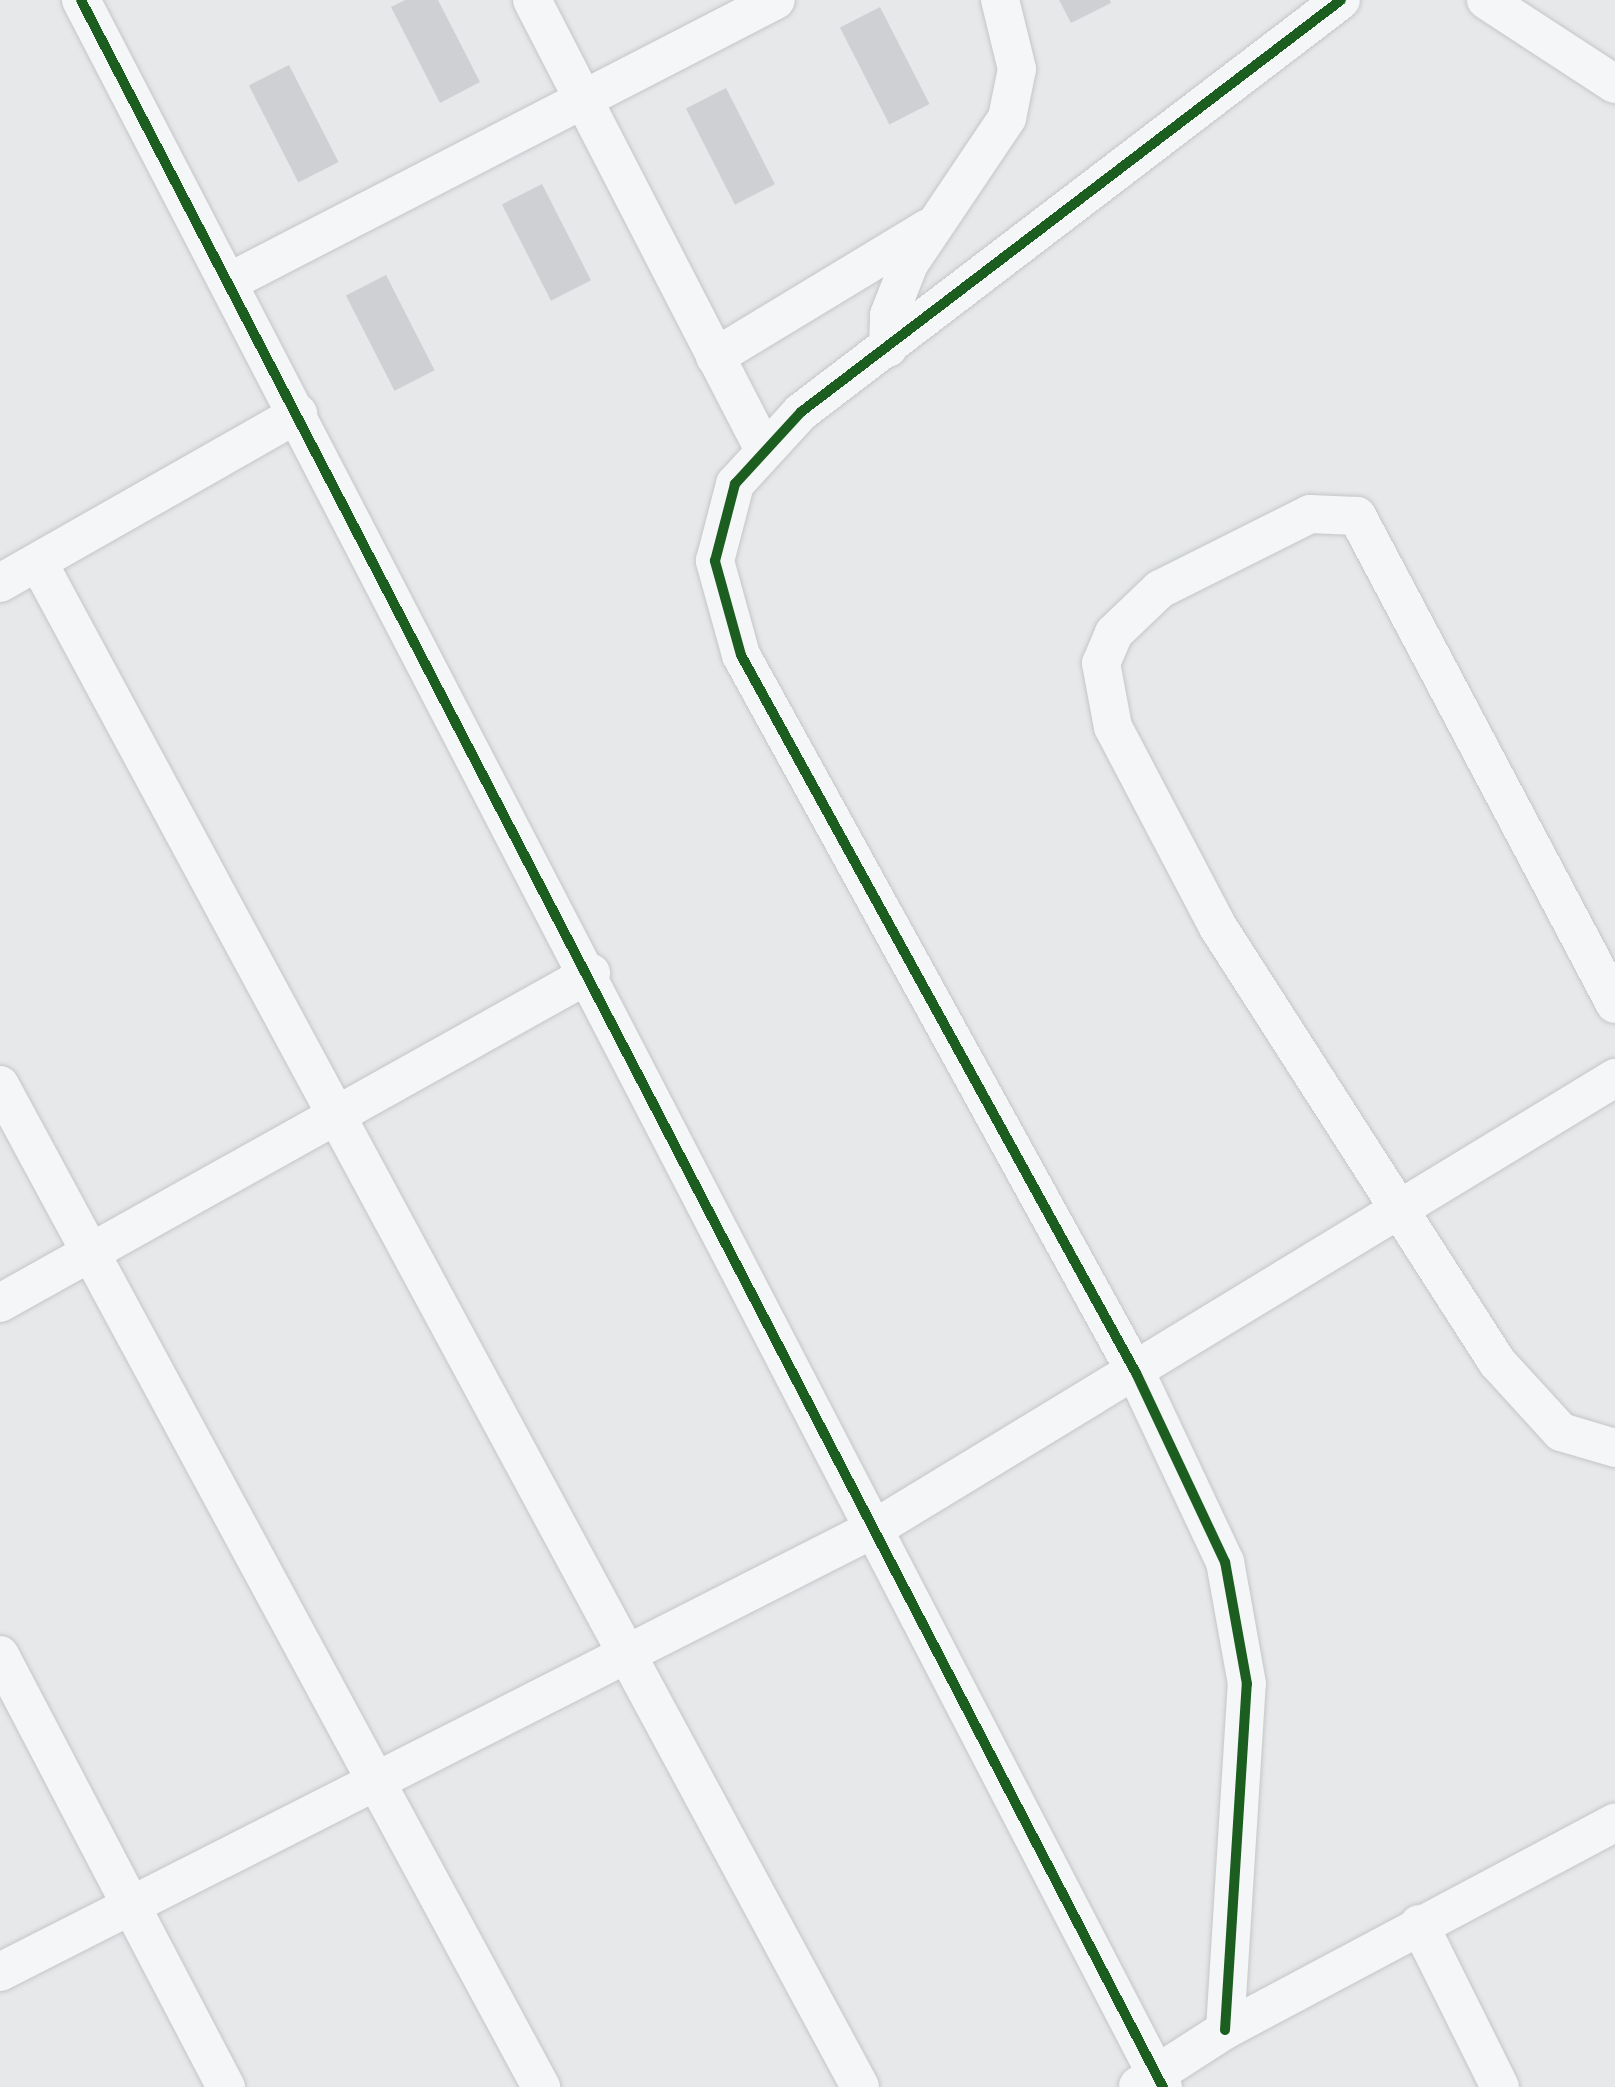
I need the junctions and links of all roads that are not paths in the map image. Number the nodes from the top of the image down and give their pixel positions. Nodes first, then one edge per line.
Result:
1 (82, 0) edge
2 (532, 0) edge
3 (776, 0) edge
4 (1000, 0) edge
5 (1342, 0) edge
6 (1486, 0) edge
7 (1615, 84) edge
8 (585, 103) junction
9 (934, 224) junction
10 (229, 282) junction
11 (888, 348) junction
12 (716, 357) junction
13 (298, 414) junction
14 (763, 448) junction
15 (38, 562) junction
16 (0, 583) edge
17 (591, 973) junction
18 (1615, 1004) edge
19 (1615, 1078) edge
20 (0, 1085) edge
21 (343, 1114) junction
22 (1398, 1212) junction
23 (90, 1253) junction
24 (0, 1303) edge
25 (1136, 1373) junction
26 (1615, 1448) edge
27 (878, 1527) junction
28 (625, 1654) junction
29 (0, 1655) edge
30 (377, 1773) junction
31 (1615, 1823) edge
32 (129, 1901) junction
33 (1419, 1924) junction
34 (0, 1972) edge
35 (1225, 2030) junction
36 (1152, 2083) edge
37 (226, 2087) edge
38 (540, 2087) edge
39 (860, 2087) edge
40 (1500, 2087) edge

1 - 10 street
2 - 8 street
3 - 8 street
4 - 9 street
5 - 11 street
6 - 7 street
8 - 10 street
8 - 12 street
9 - 11 street
9 - 12 street
10 - 13 street
11 - 14 street
12 - 14 street
13 - 15 street
13 - 17 street
14 - 25 street
15 - 16 street
15 - 21 street
17 - 21 street
17 - 27 street
18 - 22 street
19 - 22 street
20 - 23 street
21 - 23 street
21 - 28 street
22 - 25 street
22 - 26 street
23 - 24 street
23 - 30 street
25 - 27 street
25 - 35 street
27 - 28 street
27 - 36 street
28 - 30 street
28 - 39 street
29 - 32 street
30 - 32 street
30 - 38 street
31 - 33 street
32 - 34 street
32 - 37 street
33 - 35 street
33 - 40 street
35 - 36 street

